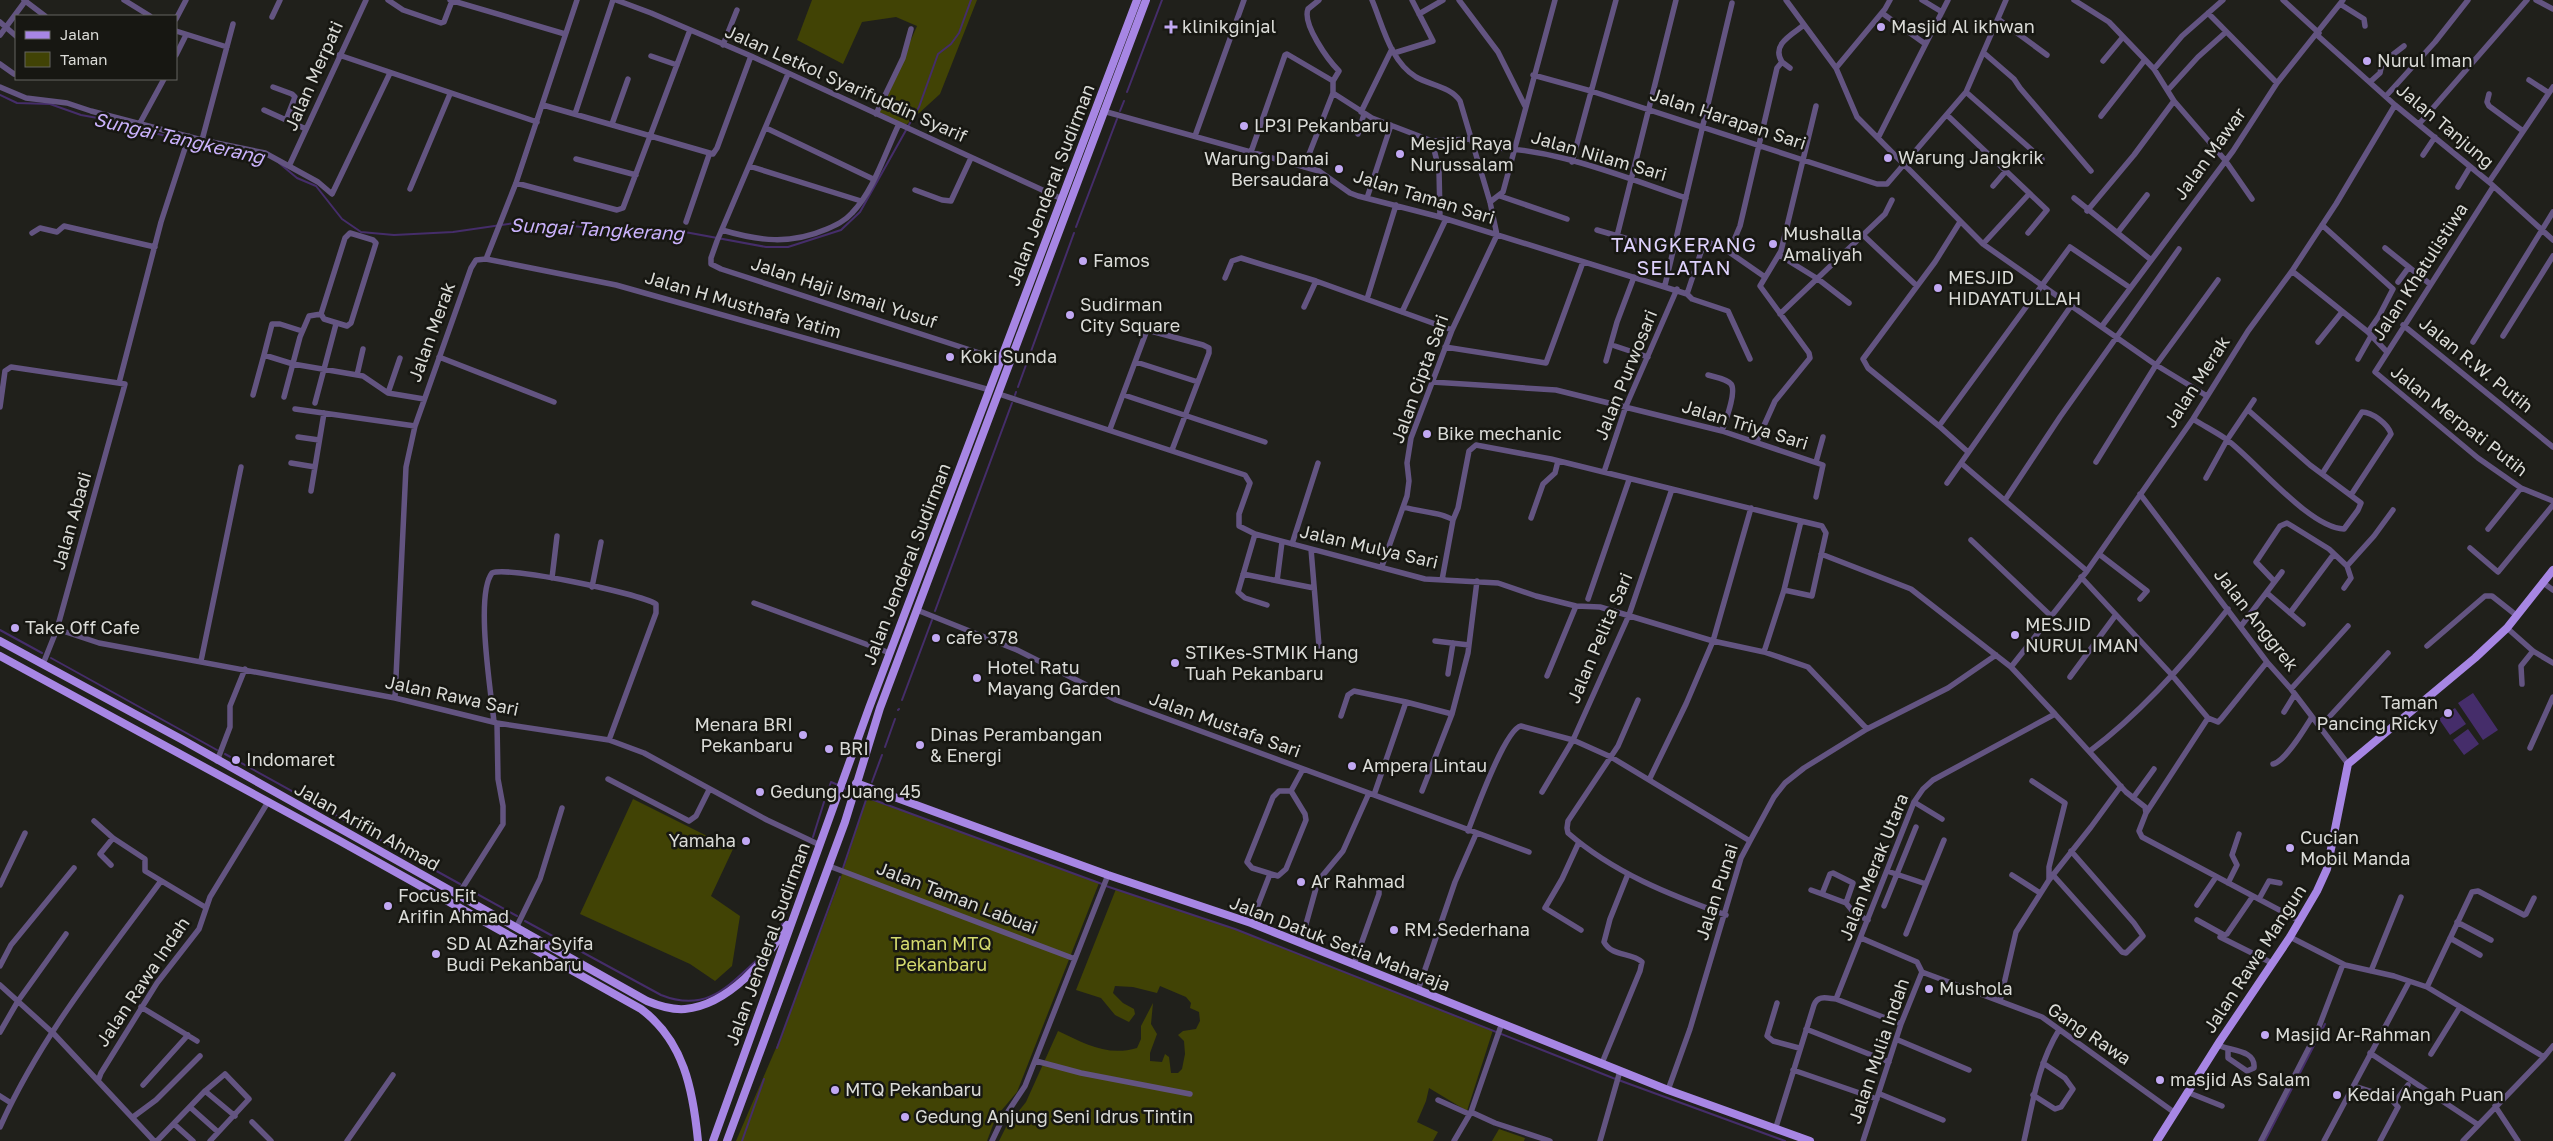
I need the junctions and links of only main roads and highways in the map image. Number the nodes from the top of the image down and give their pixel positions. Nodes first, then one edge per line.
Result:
1 (1137, 0) edge
2 (1146, 0) edge
3 (959, 467) junction
4 (970, 471) junction
5 (2553, 570) edge
6 (0, 641) edge
7 (0, 656) edge
8 (856, 783) junction
9 (382, 852) junction
10 (376, 861) junction
11 (800, 901) junction
12 (747, 1046) junction
13 (760, 1051) junction
14 (741, 1064) junction
15 (753, 1069) junction
16 (698, 1141) edge
17 (713, 1141) edge
18 (727, 1141) edge
19 (1810, 1141) edge
20 (2159, 1141) edge

1 - 3 main road, Jalan Jenderal Sudirman
2 - 4 main road, Jalan Jenderal Sudirman
3 - 4 main road
3 - 11 main road, Jalan Jenderal Sudirman
4 - 8 main road, Jalan Jenderal Sudirman
5 - 20 main road, Jalan Rawa Mangun
6 - 9 main road, Jalan Arifin Ahmad
7 - 10 main road, Jalan Arifin Ahmad
8 - 13 main road, Jalan Jenderal Sudirman
8 - 19 main road, Jalan Datuk Setia Maharaja
9 - 10 main road
9 - 11 main road, Jalan Arifin Ahmad
10 - 16 main road, Jalan Arifin Ahmad
11 - 12 main road, Jalan Jenderal Sudirman
12 - 13 main road
12 - 14 main road, Jalan Jenderal Sudirman
13 - 15 main road, Jalan Jenderal Sudirman
14 - 15 main road
14 - 17 main road, Jalan Jenderal Sudirman
15 - 18 main road, Jalan Jenderal Sudirman

